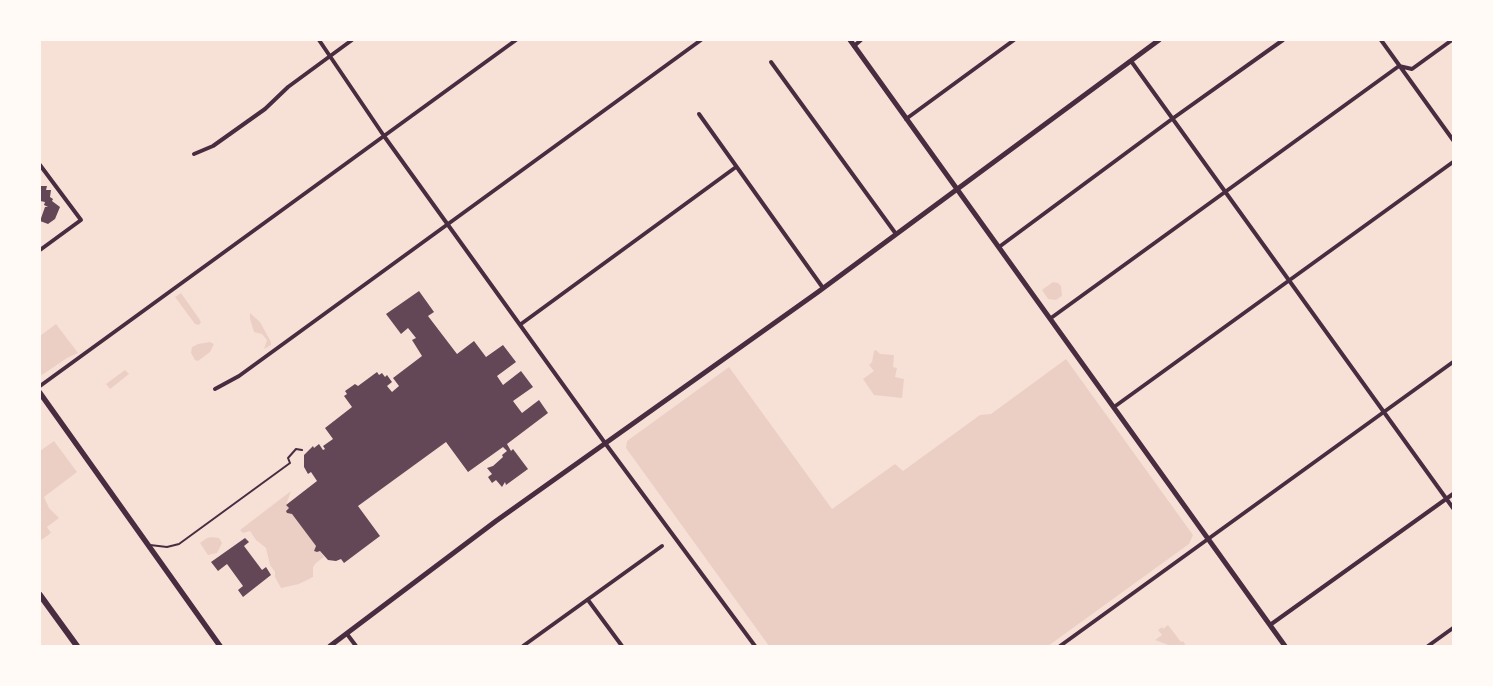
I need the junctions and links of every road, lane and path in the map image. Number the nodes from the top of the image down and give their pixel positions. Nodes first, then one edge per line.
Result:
1 (319, 40) edge
2 (352, 40) edge
3 (516, 40) edge
4 (701, 40) edge
5 (850, 40) edge
6 (861, 40) edge
7 (1014, 40) edge
8 (1159, 40) edge
9 (1283, 40) edge
10 (1380, 40) edge
11 (1452, 40) edge
12 (854, 46) junction
13 (331, 56) junction
14 (1131, 60) junction
15 (771, 62) dead end
16 (1399, 66) junction
17 (699, 114) dead end
18 (906, 119) junction
19 (1172, 119) junction
20 (384, 136) junction
21 (1453, 140) edge
22 (194, 154) dead end
23 (1453, 162) edge
24 (40, 165) edge
25 (736, 167) junction
26 (956, 190) junction
27 (1226, 192) junction
28 (448, 223) junction
29 (896, 234) junction
30 (999, 247) junction
31 (40, 250) edge
32 (1289, 280) junction
33 (823, 288) junction
34 (1051, 318) junction
35 (521, 324) junction
36 (1453, 362) edge
37 (40, 386) edge
38 (215, 389) dead end
39 (40, 393) edge
40 (1114, 407) junction
41 (1384, 412) junction
42 (605, 443) junction
43 (302, 450) dead end
44 (1453, 494) edge
45 (1446, 499) junction
46 (1453, 508) edge
47 (1208, 539) junction
48 (146, 543) junction
49 (662, 546) dead end
50 (40, 595) edge
51 (588, 600) junction
52 (1270, 626) junction
53 (1453, 628) edge
54 (347, 634) junction
55 (77, 646) edge
56 (220, 646) edge
57 (330, 646) edge
58 (356, 646) edge
59 (523, 646) edge
60 (622, 646) edge
61 (755, 646) edge
62 (1060, 646) edge
63 (1285, 646) edge
64 (1428, 646) edge

1 - 13 street
2 - 13 street
3 - 20 street
4 - 28 street
5 - 12 street
6 - 12 street
7 - 18 street
8 - 14 street
9 - 19 street
10 - 16 street
11 - 16 street
12 - 18 street
13 - 20 street
13 - 22 street
14 - 19 street
14 - 26 street
15 - 29 street
16 - 21 street
16 - 27 street
17 - 25 street
18 - 26 street
19 - 27 street
19 - 30 street
20 - 28 street
20 - 37 street
23 - 32 street
24 - 31 street
25 - 33 street
25 - 35 street
26 - 29 street
26 - 30 street
27 - 32 street
27 - 34 street
28 - 35 street
28 - 38 street
29 - 33 street
30 - 34 street
32 - 40 street
32 - 41 street
33 - 42 street
34 - 40 street
35 - 42 street
36 - 41 street
39 - 48 main road
40 - 47 street
41 - 45 street
41 - 47 street
42 - 54 street
42 - 61 street
43 - 48 lane
44 - 45 street
45 - 46 street
45 - 52 street
47 - 52 street
47 - 62 street
48 - 56 main road
49 - 51 street
50 - 55 main road
51 - 59 street
51 - 60 street
52 - 63 street
53 - 64 street
54 - 57 street
54 - 58 street

